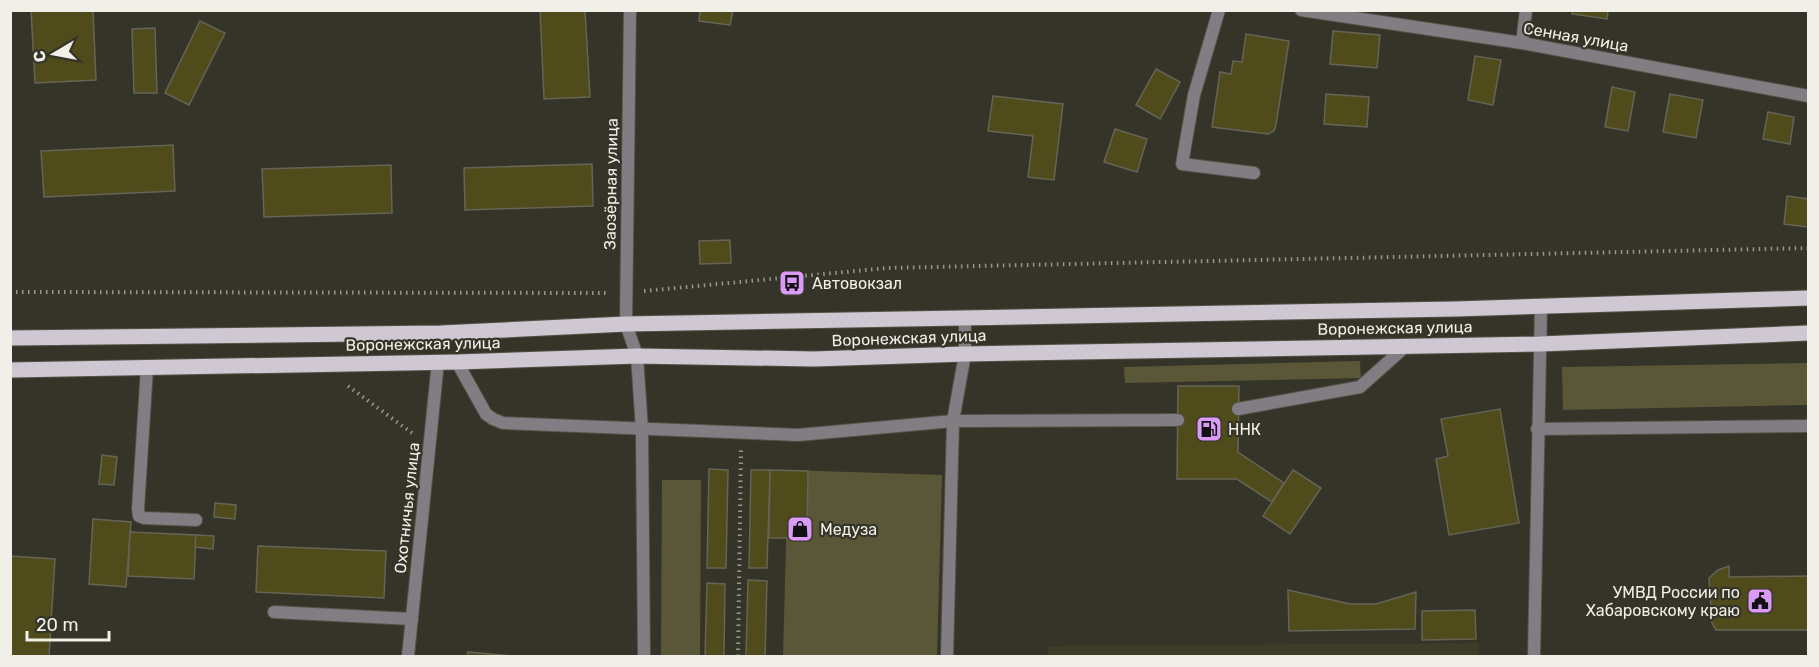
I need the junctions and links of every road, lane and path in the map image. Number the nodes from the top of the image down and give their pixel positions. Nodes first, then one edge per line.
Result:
1 (630, 10) edge
2 (1220, 10) edge
3 (1301, 10) edge
4 (1526, 10) edge
5 (1522, 43) junction
6 (1809, 96) edge
7 (1254, 173) dead end
8 (1809, 248) edge
9 (10, 292) edge
10 (625, 293) junction
11 (1809, 298) edge
12 (1541, 304) junction
13 (965, 317) junction
14 (626, 324) junction
15 (1809, 333) edge
16 (10, 338) edge
17 (1540, 344) junction
18 (1406, 346) junction
19 (965, 354) junction
20 (637, 356) junction
21 (438, 362) junction
22 (457, 362) junction
23 (147, 368) junction
24 (10, 370) edge
25 (341, 380) dead end
26 (1238, 409) dead end
27 (1178, 420) dead end
28 (953, 421) junction
29 (1809, 426) edge
30 (1537, 429) junction
31 (642, 430) junction
32 (741, 434) junction
33 (430, 446) junction
34 (196, 520) dead end
35 (274, 612) dead end
36 (412, 619) junction
37 (408, 657) edge
38 (644, 657) edge
39 (738, 657) edge
40 (947, 657) edge
41 (1534, 657) edge

1 - 10 street, Заозёрная улица
2 - 7 street
3 - 5 street, Сенная улица
4 - 5 street
5 - 6 street, Сенная улица
8 - 10 path
9 - 10 path
10 - 14 street, Заозёрная улица
11 - 12 main road, Воронежская улица
12 - 13 main road, Воронежская улица
12 - 17 street
13 - 14 main road, Воронежская улица
13 - 19 street
14 - 16 main road, Воронежская улица
14 - 20 street, Заозёрная улица
15 - 17 main road, Воронежская улица
17 - 18 main road, Воронежская улица
17 - 30 street
18 - 19 main road, Воронежская улица
18 - 26 street
19 - 20 main road, Воронежская улица
19 - 28 street
20 - 22 main road, Воронежская улица
20 - 31 street, Заозёрная улица
21 - 22 main road, Воронежская улица
21 - 23 main road, Воронежская улица
21 - 33 street, Охотничья улица
22 - 31 street
23 - 24 main road, Воронежская улица
23 - 34 street
25 - 33 path
27 - 28 street
28 - 32 street
28 - 40 street
29 - 30 street
30 - 41 street
31 - 32 street
31 - 38 street, Заозёрная улица
32 - 39 path
33 - 36 street, Охотничья улица
35 - 36 street
36 - 37 street, Охотничья улица

